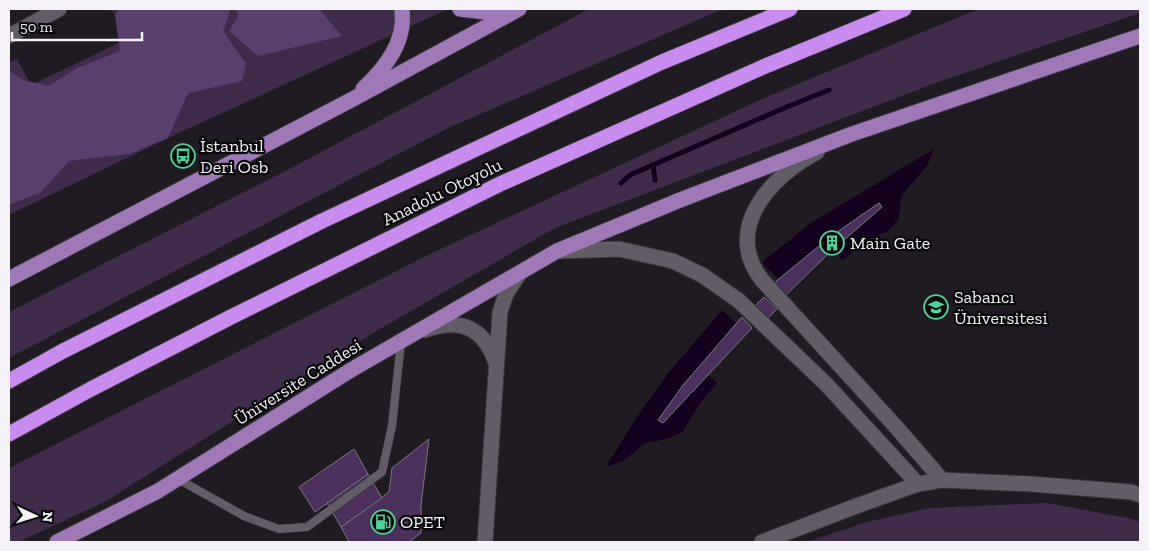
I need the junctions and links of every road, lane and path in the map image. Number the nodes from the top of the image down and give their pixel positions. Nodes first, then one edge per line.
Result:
1 (59, 9) edge
2 (402, 9) edge
3 (460, 9) edge
4 (503, 9) edge
5 (519, 9) edge
6 (790, 9) edge
7 (904, 9) edge
8 (9, 36) edge
9 (1140, 36) edge
10 (351, 100) junction
11 (852, 134) junction
12 (557, 251) junction
13 (519, 274) junction
14 (9, 279) edge
15 (414, 334) junction
16 (400, 342) junction
17 (498, 367) junction
18 (9, 381) edge
19 (9, 434) edge
20 (178, 479) junction
21 (942, 480) junction
22 (918, 484) junction
23 (1140, 495) edge
24 (57, 542) edge
25 (485, 542) edge
26 (762, 542) edge

1 - 8 street
2 - 10 main road
3 - 4 main road
5 - 10 main road
6 - 18 highway, Anadolu Otoyolu
7 - 19 highway, Anadolu Otoyolu
9 - 11 main road, Üniversite Caddesi
10 - 14 main road
11 - 12 main road, Üniversite Caddesi
11 - 21 street
12 - 13 main road, Üniversite Caddesi
12 - 22 street
13 - 15 main road, Üniversite Caddesi
13 - 17 street
15 - 16 main road, Üniversite Caddesi
15 - 17 street
16 - 20 main road, Üniversite Caddesi
16 - 20 lane
17 - 25 street
20 - 24 main road, Üniversite Caddesi
21 - 22 street
21 - 23 street
22 - 26 street

